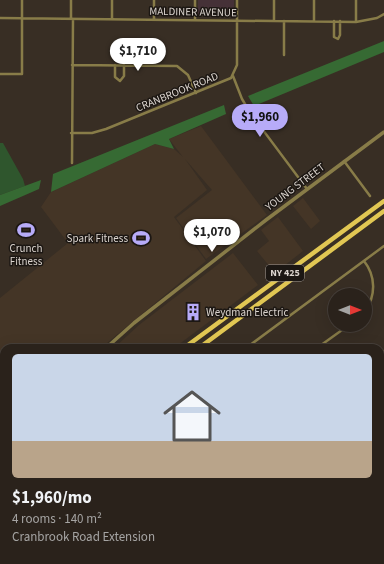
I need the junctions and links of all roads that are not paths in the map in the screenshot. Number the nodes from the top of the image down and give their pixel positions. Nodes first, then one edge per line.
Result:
1 (22, 0) edge
2 (72, 0) edge
3 (112, 0) edge
4 (154, 0) edge
5 (195, 0) edge
6 (237, 0) edge
7 (274, 0) edge
8 (314, 0) edge
9 (356, 0) edge
10 (384, 14) edge
11 (0, 18) edge
12 (22, 18) junction
13 (72, 19) junction
14 (112, 20) junction
15 (154, 20) junction
16 (195, 20) junction
17 (237, 21) junction
18 (274, 21) junction
19 (284, 21) junction
20 (314, 21) junction
21 (334, 21) junction
22 (340, 21) junction
23 (356, 22) junction
24 (284, 55) dead end
25 (72, 65) junction
26 (115, 65) junction
27 (124, 65) junction
28 (0, 74) edge
29 (233, 76) junction
30 (196, 94) junction
31 (384, 132) edge
32 (71, 133) junction
33 (344, 161) junction
34 (72, 163) dead end
35 (307, 189) junction
36 (370, 196) dead end
37 (384, 201) edge
38 (378, 205) junction
39 (384, 212) edge
40 (384, 246) edge
41 (364, 261) junction
42 (372, 293) edge
43 (339, 332) edge
44 (110, 344) edge
45 (189, 344) edge
46 (204, 344) edge
47 (251, 344) edge
48 (323, 344) edge

1 - 12 street
2 - 13 street
3 - 14 street
4 - 15 street
5 - 16 street
6 - 17 street, CRANBROOK ROAD
7 - 18 street
8 - 20 street
9 - 23 street
10 - 23 street, MALDINER AVENUE
11 - 12 street, MALDINER AVENUE
12 - 13 street, MALDINER AVENUE
12 - 28 street
13 - 14 street, MALDINER AVENUE
13 - 25 street
14 - 15 street, MALDINER AVENUE
15 - 16 street, MALDINER AVENUE
16 - 17 street, MALDINER AVENUE
17 - 18 street, MALDINER AVENUE
17 - 29 street, CRANBROOK ROAD
18 - 19 street, MALDINER AVENUE
19 - 20 street, MALDINER AVENUE
19 - 24 street
20 - 21 street, MALDINER AVENUE
21 - 22 street, MALDINER AVENUE
21 - 22 street
22 - 23 street, MALDINER AVENUE
25 - 26 street
25 - 32 street
26 - 27 street
26 - 27 street
27 - 30 street
29 - 30 street, CRANBROOK ROAD
29 - 35 street
30 - 32 street, CRANBROOK ROAD
31 - 33 street, YOUNG STREET
32 - 34 street
33 - 35 street, YOUNG STREET
33 - 36 street
35 - 44 street, YOUNG STREET
37 - 38 main road, NY 425
38 - 39 street
38 - 45 main road, NY 425
39 - 46 main road, NY 425
40 - 41 street
41 - 42 street
41 - 47 street
43 - 48 street

